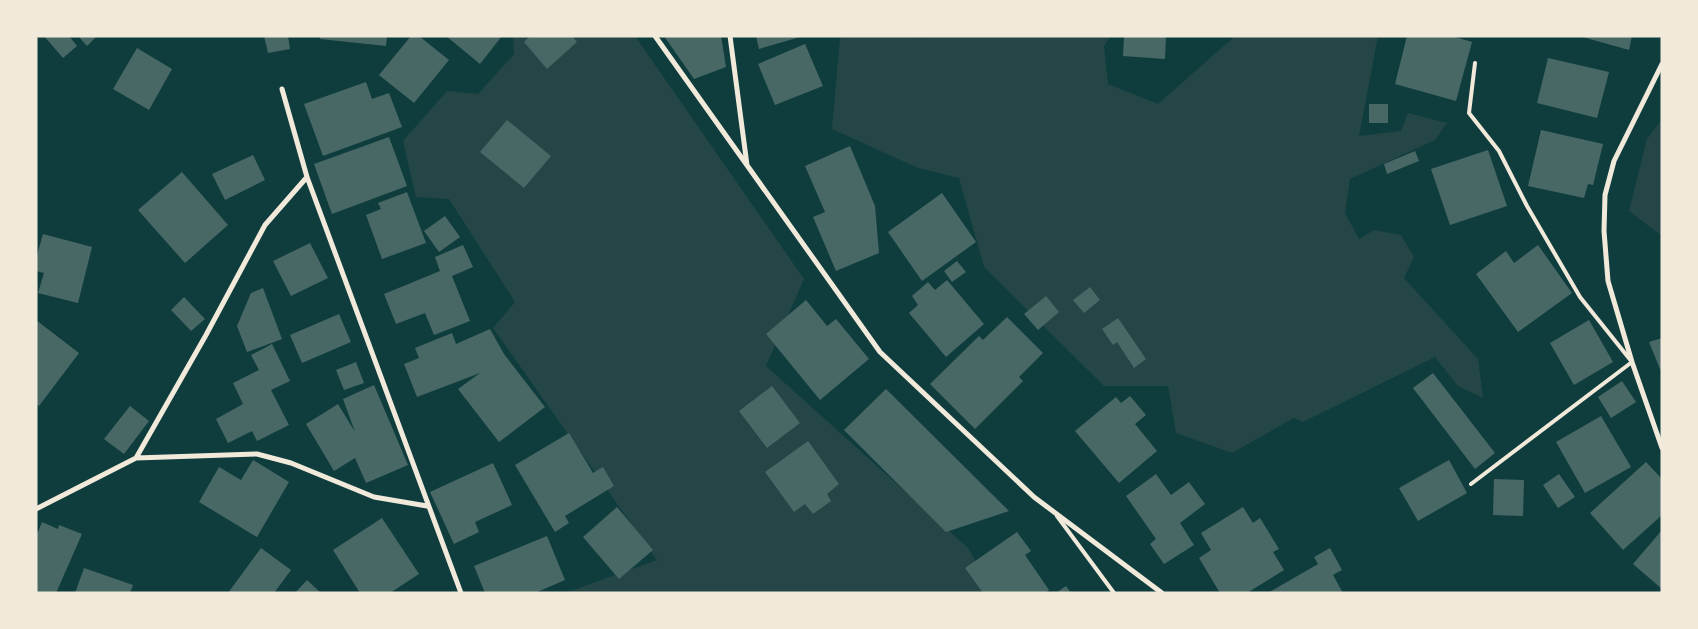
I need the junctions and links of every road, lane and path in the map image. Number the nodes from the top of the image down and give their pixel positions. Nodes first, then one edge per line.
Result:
1 (655, 36) edge
2 (730, 36) edge
3 (1475, 63) dead end
4 (1662, 64) edge
5 (282, 89) dead end
6 (747, 166) junction
7 (307, 177) junction
8 (1632, 362) junction
9 (1662, 448) edge
10 (136, 458) junction
11 (1471, 484) dead end
12 (427, 506) junction
13 (36, 509) edge
14 (1053, 510) junction
15 (460, 593) edge
16 (1114, 593) edge
17 (1162, 593) edge

1 - 6 street
2 - 6 street
3 - 8 lane
4 - 8 street
5 - 7 street
6 - 14 street
7 - 10 street
7 - 12 street
8 - 9 street
8 - 11 lane
10 - 12 street
10 - 13 street
12 - 15 street
14 - 16 lane
14 - 17 street

